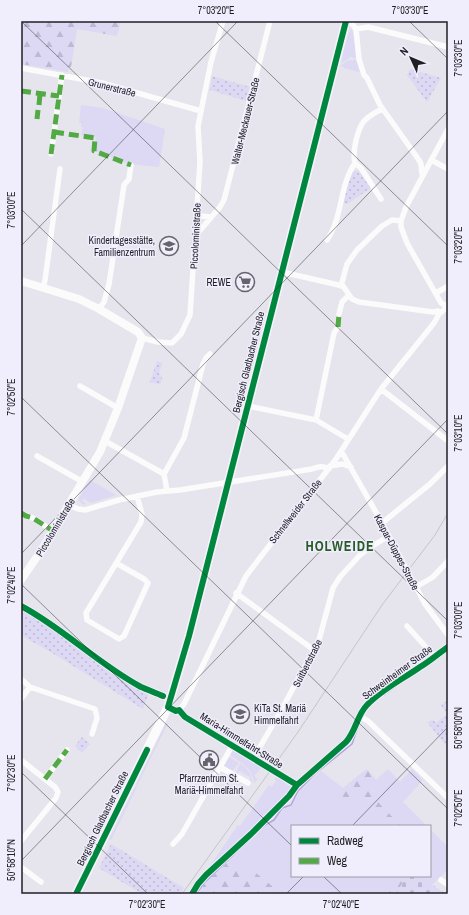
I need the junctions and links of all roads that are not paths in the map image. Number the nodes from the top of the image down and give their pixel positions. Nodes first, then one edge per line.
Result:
1 (223, 21) edge
2 (270, 21) edge
3 (346, 21) edge
4 (350, 21) edge
5 (356, 29) junction
6 (448, 47) edge
7 (21, 68) edge
8 (62, 75) junction
9 (382, 109) junction
10 (201, 111) junction
11 (448, 129) edge
12 (51, 154) dead end
13 (431, 160) junction
14 (355, 163) junction
15 (422, 164) junction
16 (131, 165) dead end
17 (448, 169) edge
18 (60, 170) dead end
19 (422, 178) junction
20 (381, 199) dead end
21 (197, 211) junction
22 (211, 217) junction
23 (401, 221) junction
24 (196, 236) junction
25 (327, 240) dead end
26 (282, 272) junction
27 (21, 281) edge
28 (341, 286) junction
29 (448, 286) edge
30 (43, 288) junction
31 (436, 293) junction
32 (349, 296) junction
33 (441, 303) junction
34 (99, 309) junction
35 (447, 310) edge
36 (439, 313) junction
37 (339, 314) dead end
38 (338, 327) dead end
39 (142, 338) junction
40 (210, 354) dead end
41 (80, 386) dead end
42 (381, 389) junction
43 (248, 406) junction
44 (118, 408) junction
45 (316, 420) junction
46 (348, 439) junction
47 (105, 441) junction
48 (448, 441) edge
49 (341, 452) junction
50 (37, 456) dead end
51 (448, 466) edge
52 (329, 467) junction
53 (351, 467) junction
54 (312, 469) junction
55 (164, 474) junction
56 (324, 475) junction
57 (83, 482) junction
58 (228, 482) junction
59 (167, 491) junction
60 (137, 496) junction
61 (69, 505) junction
62 (21, 513) edge
63 (382, 523) junction
64 (53, 531) junction
65 (389, 536) junction
66 (448, 561) edge
67 (116, 562) junction
68 (21, 580) edge
69 (416, 587) junction
70 (236, 593) junction
71 (407, 626) dead end
72 (448, 634) edge
73 (448, 647) edge
74 (314, 650) junction
75 (434, 656) junction
76 (21, 679) edge
77 (30, 687) junction
78 (21, 699) edge
79 (168, 707) junction
80 (179, 710) junction
81 (359, 716) junction
82 (92, 734) dead end
83 (232, 746) junction
84 (67, 750) dead end
85 (253, 759) junction
86 (21, 760) edge
87 (220, 767) junction
88 (45, 779) junction
89 (248, 783) dead end
90 (297, 785) joint
91 (448, 798) edge
92 (21, 840) edge
93 (173, 844) dead end
94 (21, 868) edge
95 (441, 880) dead end
96 (41, 882) dead end
97 (448, 885) edge
98 (76, 894) edge

1 - 10 street, Piccoloministraße
2 - 22 street, Walter-Meckauer-Straße
3 - 26 main road, Bergisch Gladbacher Straße
4 - 5 street
5 - 6 street
5 - 9 street
7 - 8 street, Grunerstraße
8 - 10 street, Grunerstraße
8 - 12 street
9 - 14 street
9 - 15 street
10 - 21 street, Piccoloministraße
11 - 13 street
13 - 15 street
13 - 17 street
13 - 19 street
14 - 20 street
14 - 25 street
15 - 19 street
16 - 34 street
18 - 30 street
19 - 23 street
21 - 22 street
21 - 24 street, Piccoloministraße
22 - 24 street, Walter-Meckauer-Straße
23 - 28 street
23 - 31 street
24 - 39 street, Piccoloministraße
26 - 28 street
26 - 43 main road, Bergisch Gladbacher Straße
27 - 30 street
28 - 32 street
29 - 31 street
30 - 34 street
31 - 33 street
32 - 36 street
32 - 37 street
33 - 35 street
33 - 36 street
34 - 39 street
35 - 36 street
36 - 42 street, Schnellweider Straße
38 - 45 street
39 - 44 street, Piccoloministraße
40 - 55 street
41 - 44 street
42 - 46 street, Schnellweider Straße
42 - 48 street
43 - 45 street
43 - 58 main road, Bergisch Gladbacher Straße
44 - 47 street, Piccoloministraße
45 - 46 street
46 - 49 street, Schnellweider Straße
47 - 55 street
47 - 57 street, Piccoloministraße
49 - 52 street, Schnellweider Straße
49 - 53 street, Kaspar-Düppes-Straße
50 - 57 street
51 - 63 street
52 - 53 street
52 - 54 street
52 - 56 street, Schnellweider Straße
53 - 63 street, Kaspar-Düppes-Straße
54 - 56 street
54 - 58 street
55 - 59 street
56 - 70 street, Schnellweider Straße
57 - 61 street, Piccoloministraße
58 - 59 street
58 - 79 main road, Bergisch Gladbacher Straße
59 - 60 street
60 - 61 street
60 - 67 street
61 - 64 street, Piccoloministraße
62 - 64 street
63 - 65 street, Kaspar-Düppes-Straße
64 - 68 street, Piccoloministraße
65 - 69 street, Kaspar-Düppes-Straße
65 - 74 street, Suitbertstraße
66 - 69 street
67 - 67 street
69 - 72 street, Kaspar-Düppes-Straße
70 - 74 street
70 - 80 street, Schnellweider Straße
71 - 75 street
73 - 75 street, Schweinheimer Straße
74 - 85 street, Suitbertstraße
75 - 81 street, Schweinheimer Straße
76 - 77 street
77 - 78 street
77 - 82 street
79 - 80 street
79 - 98 main road, Bergisch Gladbacher Straße
80 - 83 street, Maria-Himmelfahrt-Straße
81 - 90 street, Schweinheimer Straße
81 - 91 street
83 - 85 street, Maria-Himmelfahrt-Straße
83 - 87 street
84 - 88 street
85 - 90 street, Maria-Himmelfahrt-Straße
86 - 88 street
87 - 89 street
87 - 93 street
88 - 92 street
94 - 96 street
95 - 97 street

